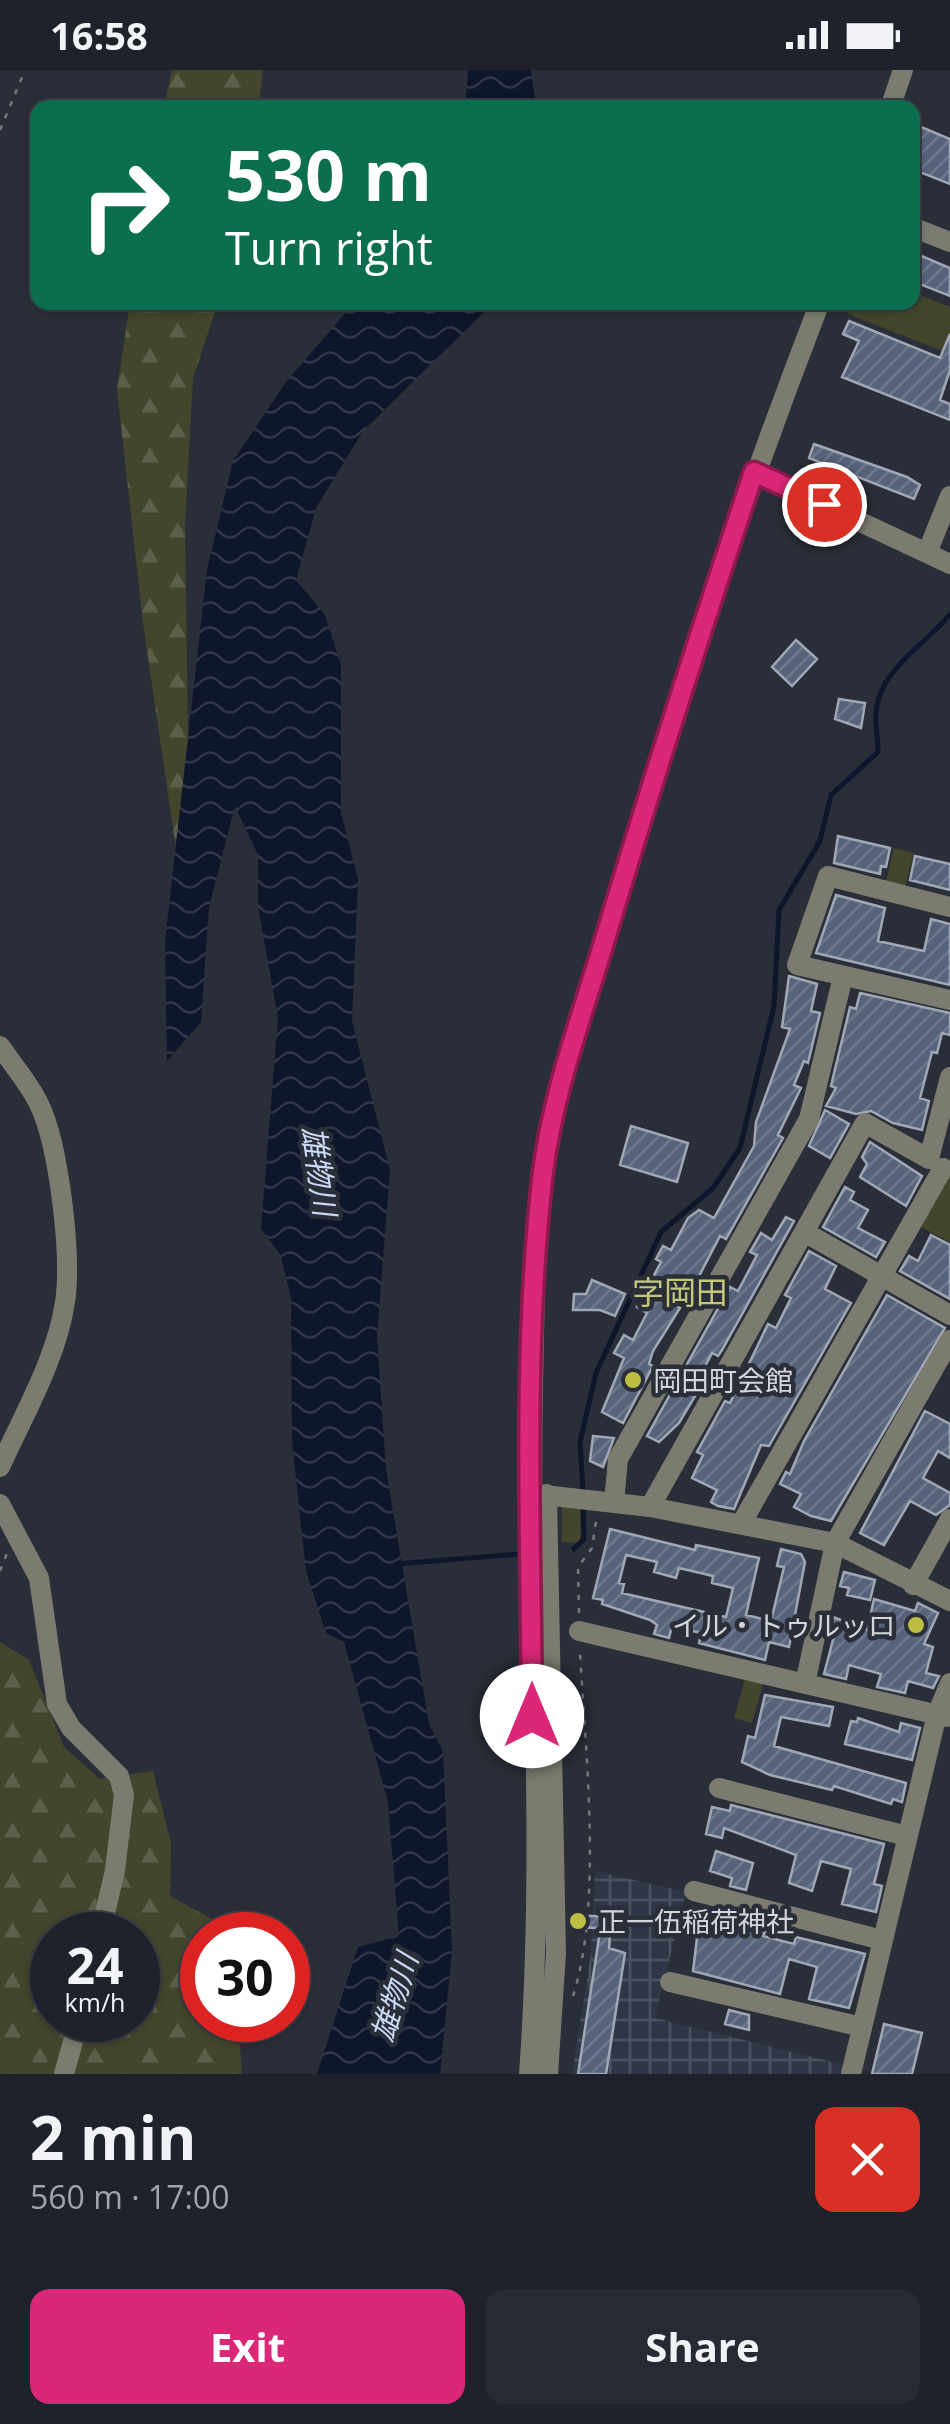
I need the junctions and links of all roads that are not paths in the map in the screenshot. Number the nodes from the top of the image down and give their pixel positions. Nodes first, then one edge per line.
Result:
1 (903, 70) edge
2 (893, 100) edge
3 (920, 229) edge
4 (950, 242) edge
5 (817, 310) edge
6 (754, 472) junction
7 (950, 496) edge
8 (927, 553) junction
9 (950, 564) edge
10 (950, 907) edge
11 (842, 976) junction
12 (950, 1000) edge
13 (0, 1046) edge
14 (950, 1077) edge
15 (941, 1167) edge
16 (806, 1233) junction
17 (882, 1277) junction
18 (950, 1315) edge
19 (950, 1340) edge
20 (0, 1467) edge
21 (539, 1494) junction
22 (593, 1499) junction
23 (0, 1504) edge
24 (650, 1507) junction
25 (950, 1519) edge
26 (741, 1524) junction
27 (836, 1544) junction
28 (913, 1585) junction
29 (950, 1601) edge
30 (579, 1631) road end
31 (950, 1683) edge
32 (805, 1684) junction
33 (943, 1716) edge
34 (720, 1788) dead end
35 (907, 1836) junction
36 (694, 1891) dead end
37 (105, 1912) edge
38 (882, 1940) junction
39 (670, 1982) dead end
40 (862, 2027) junction
41 (73, 2042) edge
42 (64, 2074) edge
43 (529, 2074) edge
44 (548, 2074) edge
45 (851, 2074) edge

1 - 2 street
3 - 4 street
5 - 6 street
6 - 8 street
6 - 21 street
7 - 8 street
8 - 9 street
10 - 11 street
11 - 12 street
11 - 22 street
13 - 20 street
14 - 15 street
15 - 16 street
15 - 17 street
16 - 17 street
16 - 24 street
17 - 18 street
17 - 26 street
19 - 27 street
21 - 22 street
21 - 43 street
21 - 44 street
22 - 24 street
23 - 37 street
24 - 26 street
25 - 28 street
26 - 27 street
27 - 28 street
27 - 32 street
28 - 29 street
30 - 32 street
31 - 33 street
32 - 33 street
33 - 35 street
34 - 35 street
35 - 38 street
36 - 38 street
38 - 40 street
39 - 40 street
40 - 45 street
41 - 42 street

